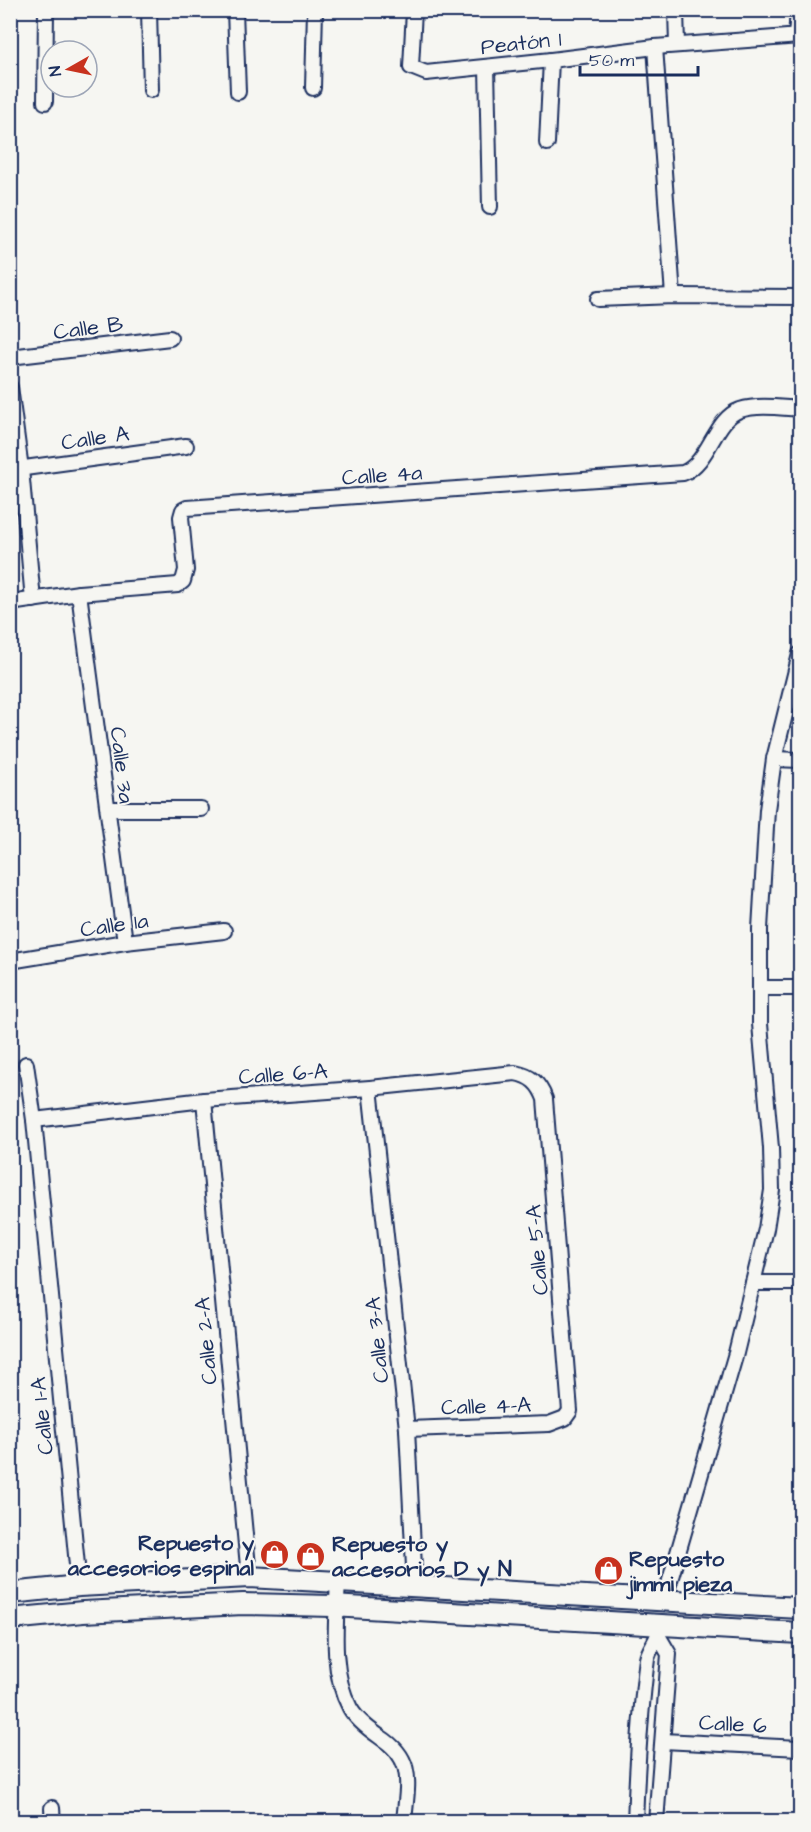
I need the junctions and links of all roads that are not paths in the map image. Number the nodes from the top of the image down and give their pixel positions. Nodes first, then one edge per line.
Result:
1 (46, 10) edge
2 (149, 10) edge
3 (235, 10) edge
4 (315, 10) edge
5 (414, 10) edge
6 (676, 10) edge
7 (798, 10) edge
8 (798, 36) edge
9 (677, 45) junction
10 (655, 47) junction
11 (551, 60) junction
12 (487, 67) junction
13 (313, 88) dead end
14 (151, 90) dead end
15 (238, 92) dead end
16 (45, 102) dead end
17 (547, 143) dead end
18 (490, 207) dead end
19 (673, 296) junction
20 (801, 297) edge
21 (598, 299) dead end
22 (170, 338) dead end
23 (10, 357) edge
24 (10, 387) edge
25 (801, 409) edge
26 (186, 446) dead end
27 (16, 470) edge
28 (79, 593) junction
29 (33, 600) junction
30 (10, 603) edge
31 (801, 654) edge
32 (774, 759) junction
33 (800, 760) edge
34 (108, 809) junction
35 (201, 809) dead end
36 (224, 932) dead end
37 (125, 942) junction
38 (10, 961) edge
39 (760, 988) junction
40 (801, 988) edge
41 (26, 1064) dead end
42 (535, 1081) joint
43 (370, 1088) junction
44 (204, 1100) junction
45 (34, 1120) junction
46 (753, 1283) junction
47 (801, 1283) edge
48 (565, 1418) joint
49 (406, 1429) junction
50 (249, 1577) junction
51 (338, 1582) junction
52 (79, 1586) junction
53 (415, 1587) junction
54 (10, 1593) edge
55 (664, 1601) junction
56 (337, 1607) junction
57 (801, 1608) edge
58 (10, 1619) edge
59 (660, 1631) junction
60 (801, 1633) edge
61 (663, 1741) junction
62 (801, 1748) edge
63 (404, 1821) edge
64 (635, 1821) edge
65 (656, 1821) edge

1 - 16 street
2 - 14 street
3 - 15 street
4 - 13 street
5 - 12 street, Peatón 1
6 - 9 street
7 - 8 street
8 - 9 street, Peatón 1
9 - 10 street, Peatón 1
10 - 11 street, Peatón 1
10 - 19 street
11 - 12 street, Peatón 1
11 - 17 street
12 - 18 street
19 - 20 street
19 - 21 street
22 - 23 street, Calle B
24 - 27 street
25 - 28 street, Calle 4a
26 - 27 street, Calle A
27 - 29 street
28 - 29 street, Calle 4a
28 - 34 street, Calle 3a
29 - 30 street, Calle 4a
31 - 32 street
32 - 33 street
32 - 39 street
34 - 35 street
34 - 37 street, Calle 3a
36 - 37 street, Calle 1a
37 - 38 street, Calle 1a
39 - 40 street
39 - 46 street
41 - 45 street, Calle 1-A
42 - 43 street, Calle 6-A
42 - 48 street, Calle 5-A
43 - 44 street, Calle 6-A
43 - 49 street, Calle 3-A
44 - 45 street, Calle 6-A
44 - 50 street, Calle 2-A
45 - 52 street, Calle 1-A
46 - 47 street
46 - 55 street
48 - 49 street, Calle 4-A
49 - 53 street, Calle 3-A
50 - 51 main road
50 - 52 main road
51 - 53 main road
51 - 56 street
52 - 54 main road
53 - 55 main road
55 - 57 main road
56 - 58 main road
56 - 59 main road
56 - 63 street
59 - 60 main road
59 - 61 street
59 - 64 street
61 - 62 street, Calle 6
61 - 65 street

